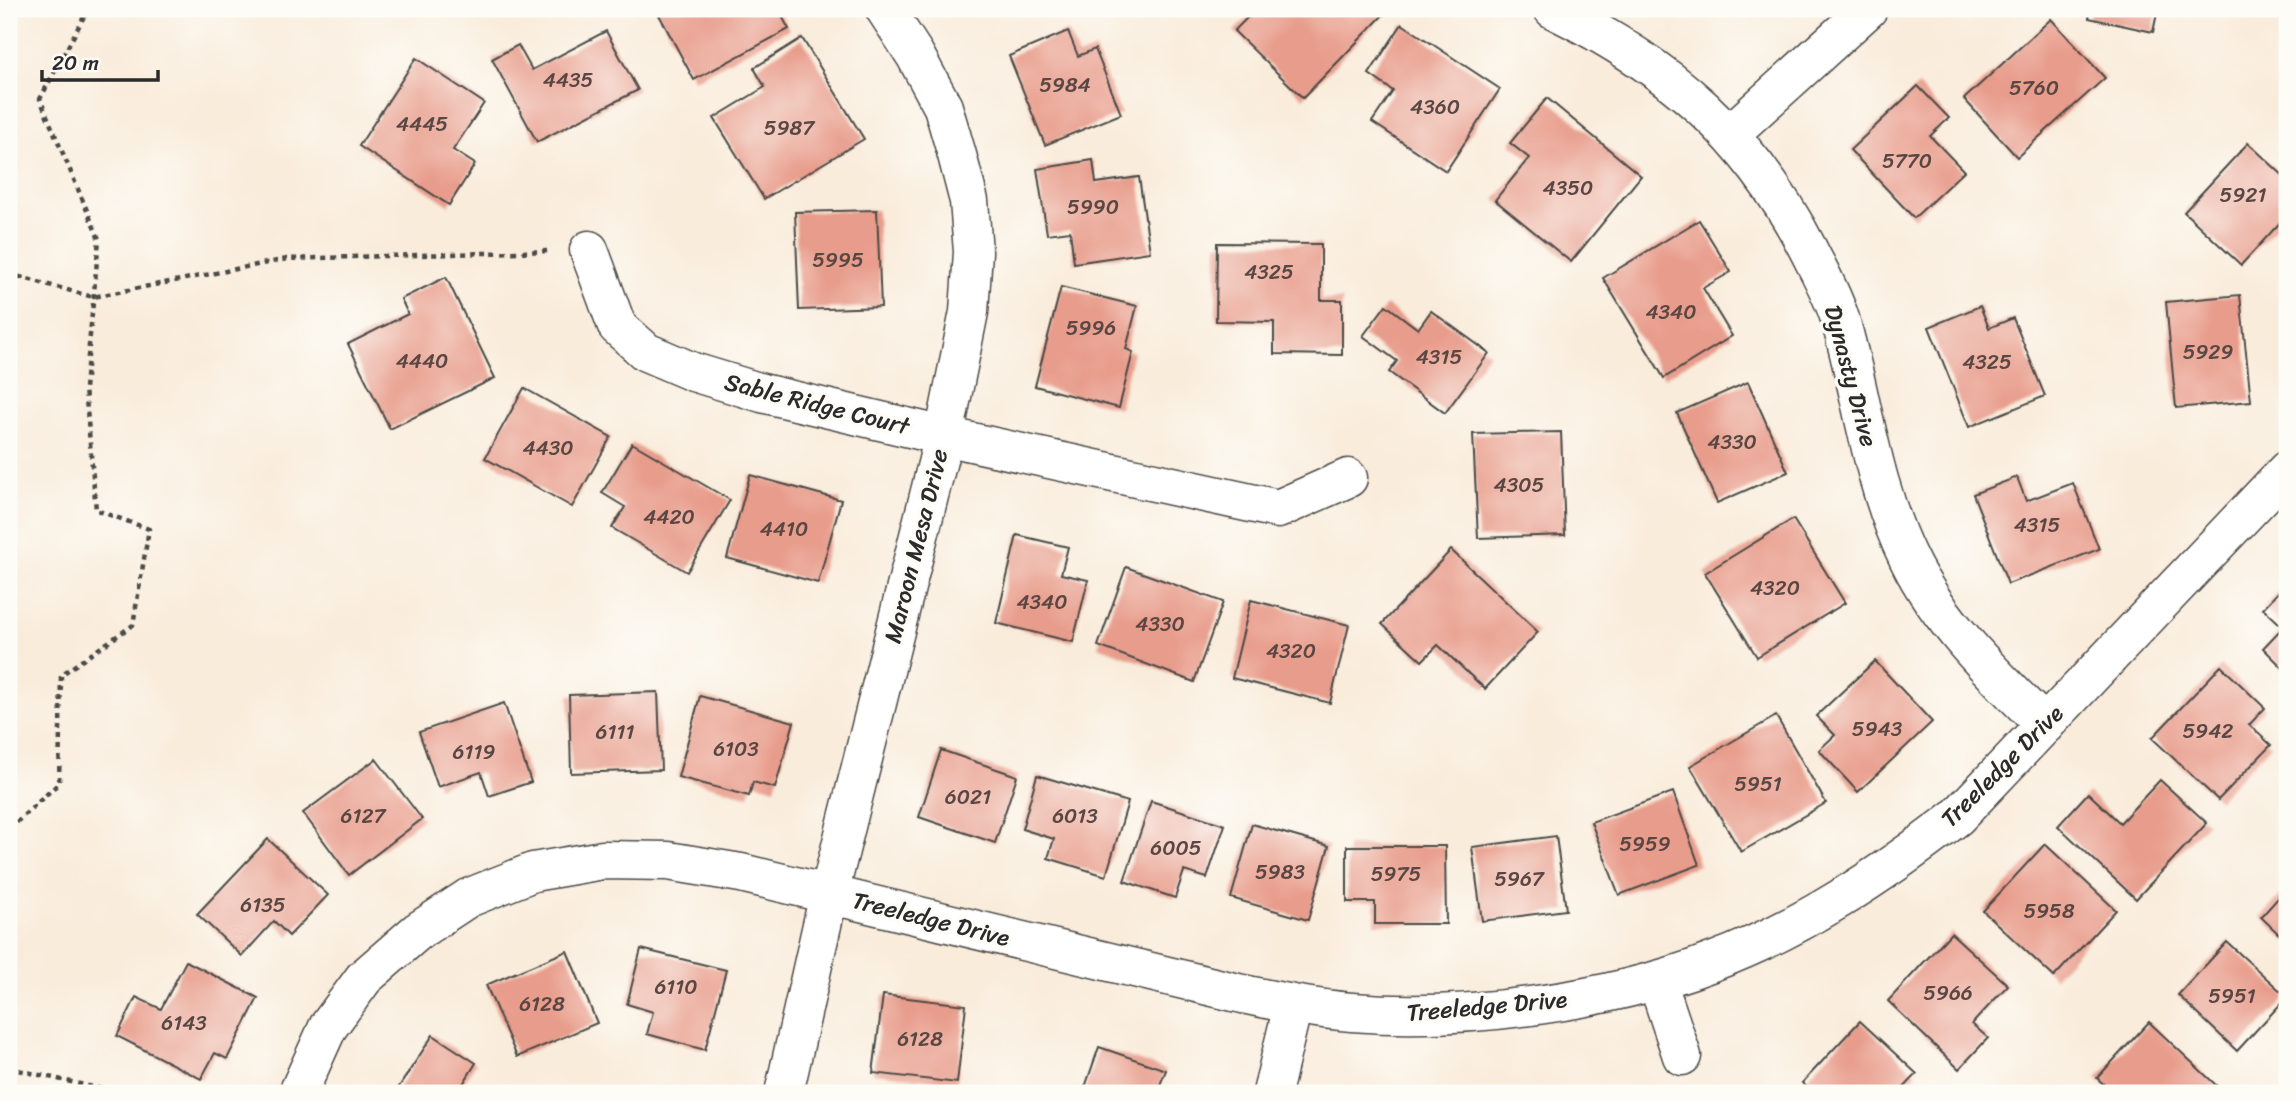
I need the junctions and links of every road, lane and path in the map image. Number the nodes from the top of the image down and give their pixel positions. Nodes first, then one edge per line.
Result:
1 (88, 9) edge
2 (885, 9) edge
3 (1553, 9) edge
4 (1868, 9) edge
5 (1730, 134) junction
6 (589, 250) joint
7 (9, 274) edge
8 (93, 297) junction
9 (944, 436) junction
10 (2287, 470) edge
11 (1349, 478) dead end
12 (2045, 725) junction
13 (9, 829) edge
14 (829, 894) junction
15 (1657, 981) junction
16 (1293, 1005) junction
17 (1682, 1056) dead end
18 (9, 1068) edge
19 (120, 1093) edge
20 (298, 1093) edge
21 (784, 1093) edge
22 (1272, 1093) edge

1 - 8 path
2 - 9 street, Maroon Mesa Drive
3 - 5 street, Dynasty Drive
4 - 5 street
5 - 12 street, Dynasty Drive
6 - 8 path
6 - 9 street, Sable Ridge Court
7 - 8 path
8 - 13 path
9 - 11 street, Sable Ridge Court
9 - 14 street, Maroon Mesa Drive
10 - 12 street, Treeledge Drive
12 - 15 street, Treeledge Drive
14 - 16 street, Treeledge Drive
14 - 20 street, Treeledge Drive
14 - 21 street, Maroon Mesa Drive
15 - 16 street, Treeledge Drive
15 - 17 street
16 - 22 street
18 - 19 path

